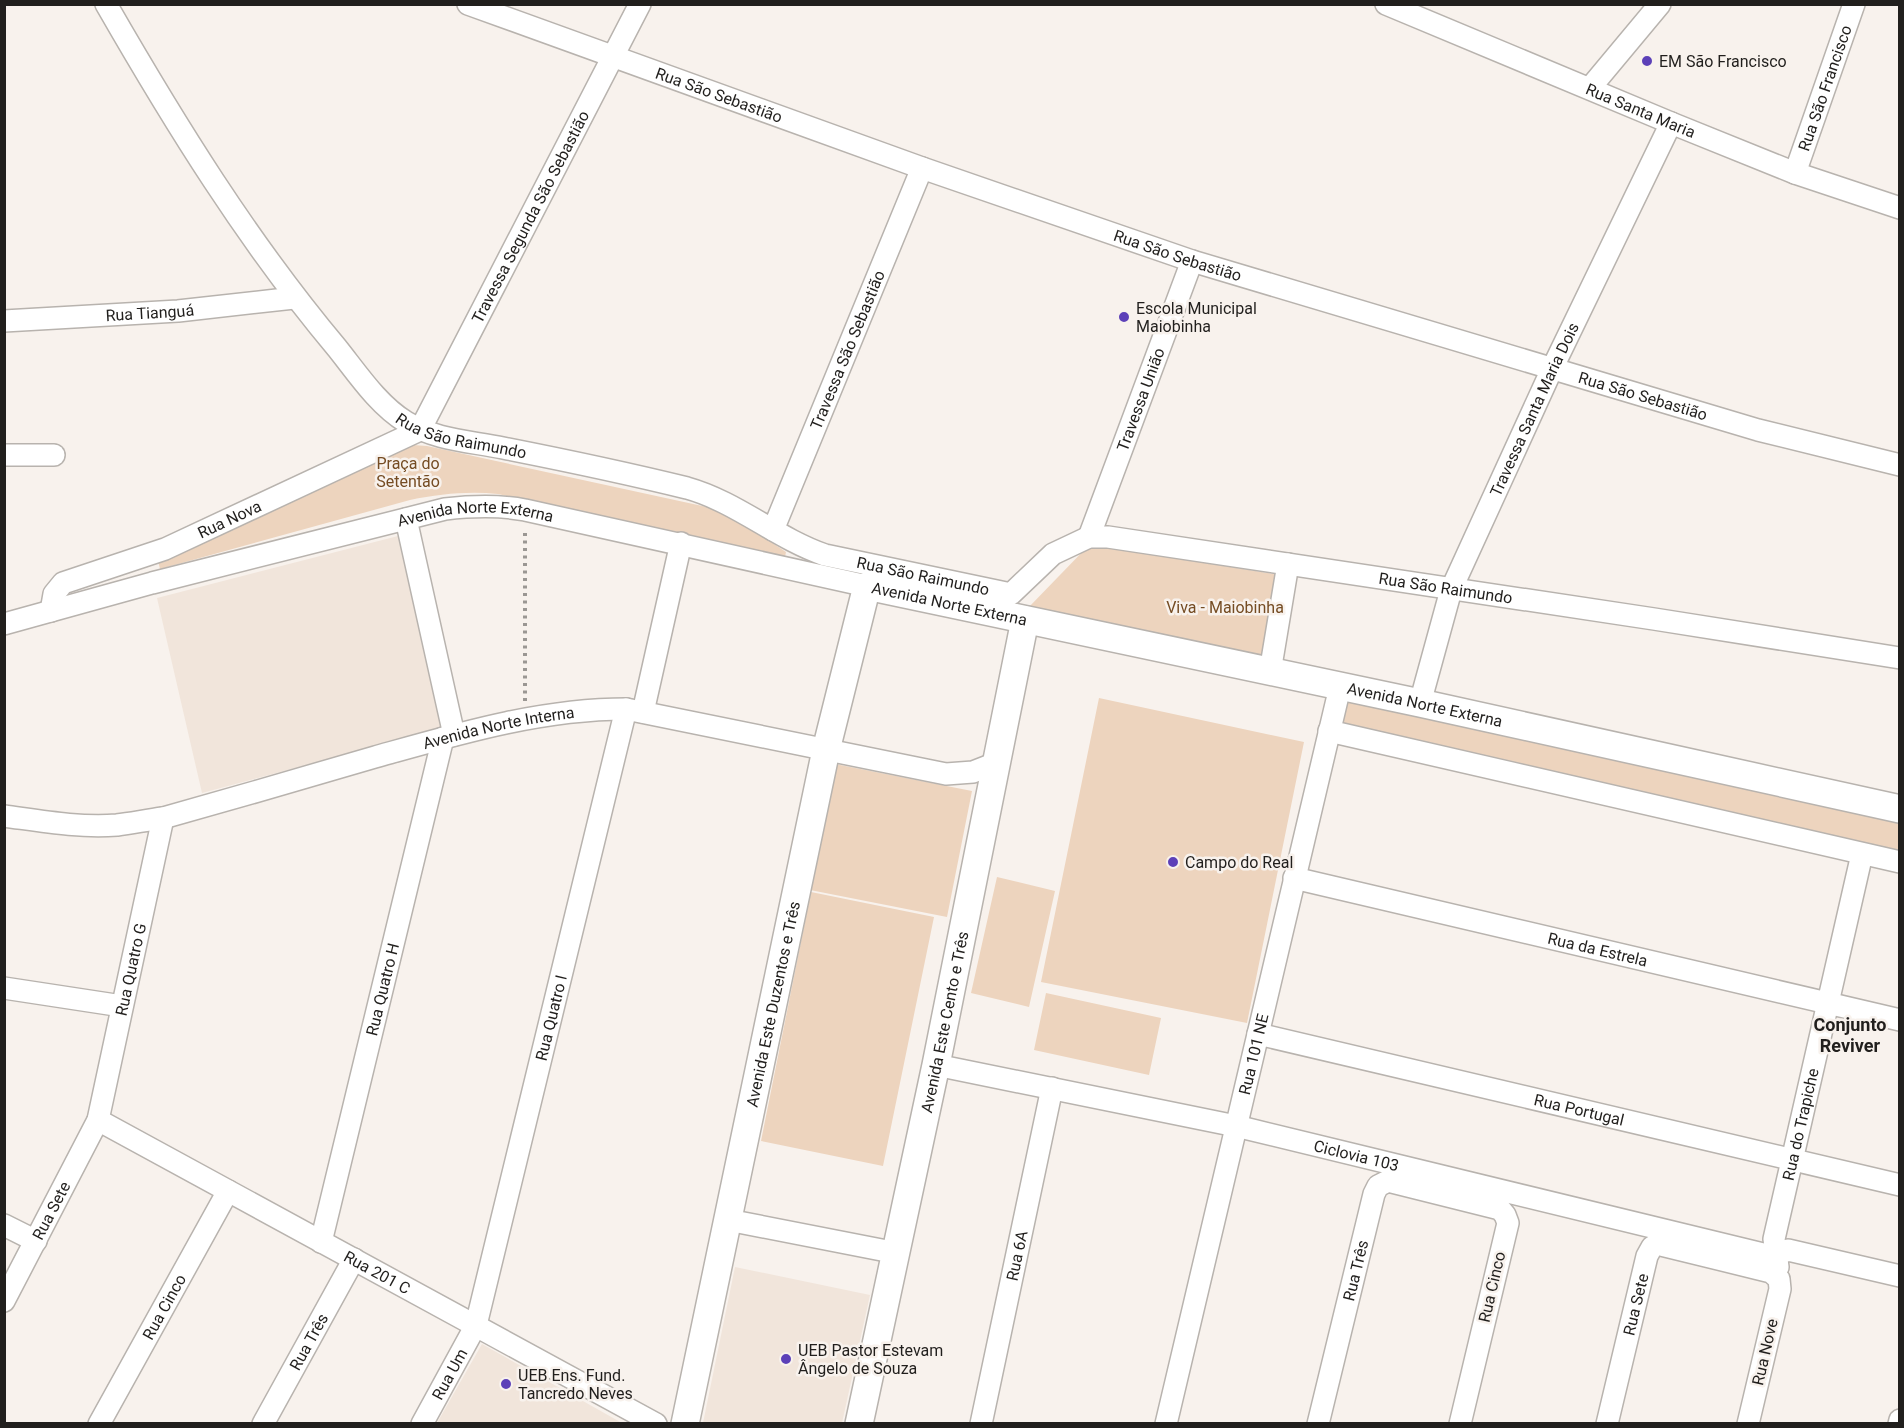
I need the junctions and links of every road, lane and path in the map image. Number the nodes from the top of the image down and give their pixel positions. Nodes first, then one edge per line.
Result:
1 (106, 4) edge
2 (468, 4) edge
3 (639, 4) edge
4 (1386, 4) edge
5 (1660, 4) edge
6 (1854, 4) edge
7 (614, 56) junction
8 (1590, 88) junction
9 (1671, 123) junction
10 (922, 168) junction
11 (1795, 173) junction
12 (1899, 208) edge
13 (1192, 261) junction
14 (294, 298) junction
15 (4, 321) edge
16 (1552, 369) junction
17 (420, 429) junction
18 (4, 455) edge
19 (54, 455) dead end
20 (1899, 465) edge
21 (525, 510) junction
22 (406, 519) junction
23 (773, 530) junction
24 (1089, 537) junction
25 (681, 543) junction
26 (1288, 564) junction
27 (867, 586) junction
28 (1451, 590) junction
29 (1014, 610) junction
30 (51, 611) junction
31 (4, 624) edge
32 (1899, 658) edge
33 (1270, 672) junction
34 (1340, 687) junction
35 (1420, 703) junction
36 (635, 710) junction
37 (525, 720) junction
38 (1329, 731) junction
39 (449, 736) junction
40 (826, 750) junction
41 (996, 763) junction
42 (1899, 808) edge
43 (4, 816) edge
44 (164, 818) junction
45 (1862, 854) junction
46 (1899, 862) edge
47 (1294, 878) junction
48 (4, 988) edge
49 (1828, 1004) junction
50 (123, 1006) junction
51 (1899, 1020) edge
52 (1258, 1034) junction
53 (936, 1065) junction
54 (1052, 1088) junction
55 (98, 1120) junction
56 (1236, 1126) junction
57 (1793, 1160) junction
58 (1899, 1185) edge
59 (1446, 1186) junction
60 (228, 1191) junction
61 (728, 1220) junction
62 (4, 1225) edge
63 (36, 1241) junction
64 (321, 1242) junction
65 (897, 1253) junction
66 (1776, 1255) junction
67 (354, 1259) junction
68 (1899, 1276) edge
69 (1779, 1280) junction
70 (4, 1301) edge
71 (476, 1325) junction
72 (99, 1424) edge
73 (263, 1424) edge
74 (422, 1424) edge
75 (656, 1424) edge
76 (685, 1424) edge
77 (859, 1424) edge
78 (981, 1424) edge
79 (1166, 1424) edge
80 (1318, 1424) edge
81 (1460, 1424) edge
82 (1607, 1424) edge
83 (1748, 1424) edge

1 - 14 street, Rua São Raimundo
2 - 7 street, Rua São Sebastião
3 - 7 street, Travessa Segunda São Sebastião
4 - 8 street, Rua Santa Maria
5 - 8 street
6 - 11 street, Rua São Francisco
7 - 10 street, Rua São Sebastião
7 - 17 street, Travessa Segunda São Sebastião
8 - 9 street, Rua Santa Maria
9 - 11 street, Rua Santa Maria
9 - 16 street, Travessa Santa Maria Dois
10 - 13 street, Rua São Sebastião
10 - 23 street, Travessa São Sebastião
11 - 12 street, Rua Santa Maria
13 - 16 street, Rua São Sebastião
13 - 24 street, Travessa União
14 - 15 street, Rua Tianguá
14 - 17 street, Rua São Raimundo
16 - 20 street, Rua São Sebastião
16 - 28 street, Travessa Santa Maria Dois
17 - 23 street, Rua São Raimundo
17 - 30 street, Rua Nova
18 - 19 street
21 - 22 street, Avenida Norte Externa
21 - 25 street, Avenida Norte Externa
21 - 37 path
22 - 30 street, Avenida Norte Externa
22 - 39 street
23 - 29 street, Rua São Raimundo
24 - 26 street, Rua São Raimundo
24 - 29 street, Rua São Raimundo
25 - 27 street, Avenida Norte Externa
25 - 36 street, Rua Quatro I
26 - 28 street, Rua São Raimundo
26 - 33 street
27 - 29 main road, Avenida Norte Externa
27 - 40 main road, Avenida Este Duzentos e Três
28 - 32 street, Rua São Raimundo
28 - 35 street, Travessa Santa Maria Dois
29 - 33 main road, Avenida Norte Externa
29 - 41 main road, Avenida Este Cento e Três
30 - 31 street, Avenida Norte Externa
33 - 34 main road, Avenida Norte Externa
34 - 35 main road, Avenida Norte Externa
34 - 38 street, Rua 101 NE
35 - 42 main road, Avenida Norte Externa
36 - 37 street, Avenida Norte Interna
36 - 40 street, Avenida Norte Interna
36 - 71 street, Rua Quatro I
37 - 39 street, Avenida Norte Interna
38 - 45 street
38 - 47 street, Rua 101 NE
39 - 44 street, Avenida Norte Interna
39 - 64 street, Rua Quatro H
40 - 41 street, Avenida Norte Interna
40 - 61 main road, Avenida Este Duzentos e Três
41 - 53 main road, Avenida Este Cento e Três
43 - 44 street, Avenida Norte Interna
44 - 50 street, Rua Quatro G
45 - 46 street
45 - 49 street, Rua do Trapiche
47 - 49 street, Rua da Estrela
47 - 52 street, Rua 101 NE
48 - 50 street
49 - 51 street, Rua da Estrela
49 - 57 street, Rua do Trapiche
50 - 55 street, Rua Quatro G
52 - 56 street, Rua 101 NE
52 - 57 street, Rua Portugal
53 - 54 street, Ciclovia 103
53 - 65 main road, Avenida Este Cento e Três
54 - 56 street, Ciclovia 103
54 - 78 street, Rua 6A
55 - 60 street, Rua 201 C
55 - 63 street, Rua Sete
56 - 59 street, Ciclovia 103
56 - 79 street, Rua 101 NE
57 - 58 street, Rua Portugal
57 - 66 street, Rua do Trapiche
59 - 66 street, Ciclovia 103
59 - 80 street, Rua Três
59 - 81 street, Rua Cinco
60 - 64 street, Rua 201 C
60 - 72 street, Rua Cinco
61 - 65 street
61 - 76 main road, Avenida Este Duzentos e Três
62 - 63 street
63 - 70 street, Rua Sete
64 - 67 street, Rua 201 C
65 - 77 main road, Avenida Este Cento e Três
66 - 68 street, Ciclovia 103
66 - 69 street, Rua Nove
67 - 71 street, Rua 201 C
67 - 73 street, Rua Três
69 - 82 street, Rua Sete
69 - 83 street, Rua Nove
71 - 74 street, Rua Um
71 - 75 street, Rua 201 C

